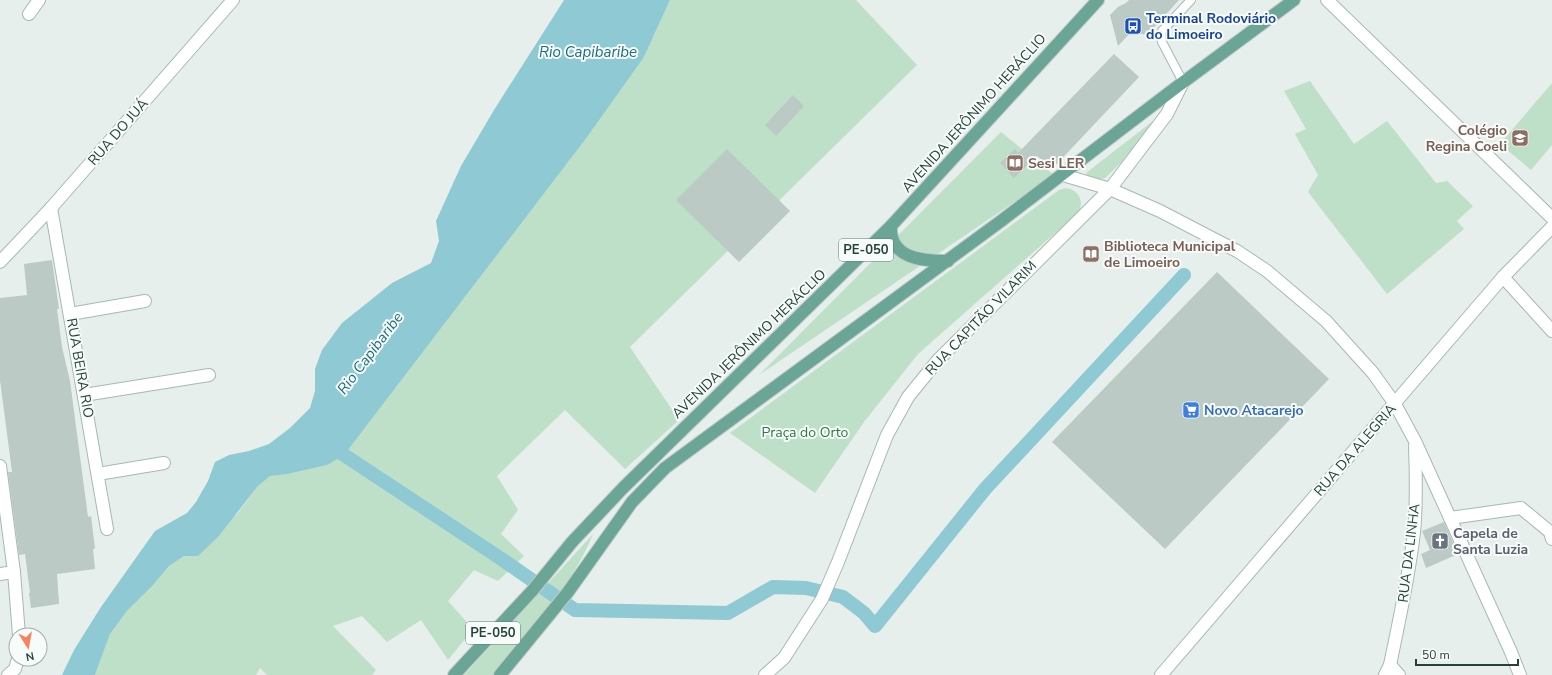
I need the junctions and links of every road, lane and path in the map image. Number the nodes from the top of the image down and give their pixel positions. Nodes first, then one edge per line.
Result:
1 (39, 0) edge
2 (233, 0) edge
3 (1098, 0) edge
4 (1191, 0) edge
5 (1294, 0) edge
6 (1327, 0) edge
7 (29, 14) dead end
8 (1183, 82) junction
9 (1063, 175) junction
10 (1110, 189) junction
11 (51, 208) junction
12 (1552, 218) edge
13 (890, 226) junction
14 (1552, 227) edge
15 (948, 261) junction
16 (0, 262) edge
17 (1503, 277) junction
18 (145, 301) dead end
19 (70, 314) junction
20 (1552, 331) edge
21 (209, 375) dead end
22 (84, 395) junction
23 (1394, 404) junction
24 (1415, 441) junction
25 (164, 463) dead end
26 (0, 466) edge
27 (98, 474) junction
28 (1, 480) edge
29 (1450, 518) junction
30 (107, 529) dead end
31 (1552, 539) edge
32 (14, 572) junction
33 (0, 574) edge
34 (18, 627) edge
35 (16, 667) edge
36 (1387, 670) edge
37 (8, 675) edge
38 (454, 675) edge
39 (500, 675) edge
40 (765, 675) edge
41 (1161, 675) edge
42 (1399, 675) edge
43 (1520, 675) edge

1 - 7 street
2 - 11 street, RUA DO JUÁ
3 - 13 main road, AVENIDA JERÔNIMO HERÁCLIO / PE-050
4 - 8 lane
5 - 8 main road, PE-050
6 - 12 street
8 - 9 main road, PE-050
8 - 10 street, RUA CAPITÃO VILARIM
9 - 10 street
9 - 15 main road, PE-050
10 - 23 street
10 - 40 street, RUA CAPITÃO VILARIM
11 - 16 street, RUA DO JUÁ
11 - 19 street, RUA BEIRA RIO
13 - 15 main road
13 - 38 main road, AVENIDA JERÔNIMO HERÁCLIO / PE-050
14 - 17 street, RUA DA ALEGRIA
15 - 39 main road, PE-050
17 - 20 street
17 - 23 street, RUA DA ALEGRIA
18 - 19 street
19 - 22 street, RUA BEIRA RIO
21 - 22 street
22 - 27 street, RUA BEIRA RIO
23 - 24 street
23 - 41 street, RUA DA ALEGRIA
24 - 29 street
24 - 36 street, RUA DA LINHA
25 - 27 street
26 - 28 street
27 - 30 street, RUA BEIRA RIO
28 - 32 street
29 - 31 street
29 - 43 street
32 - 33 street
32 - 34 street
35 - 37 street
36 - 42 street

